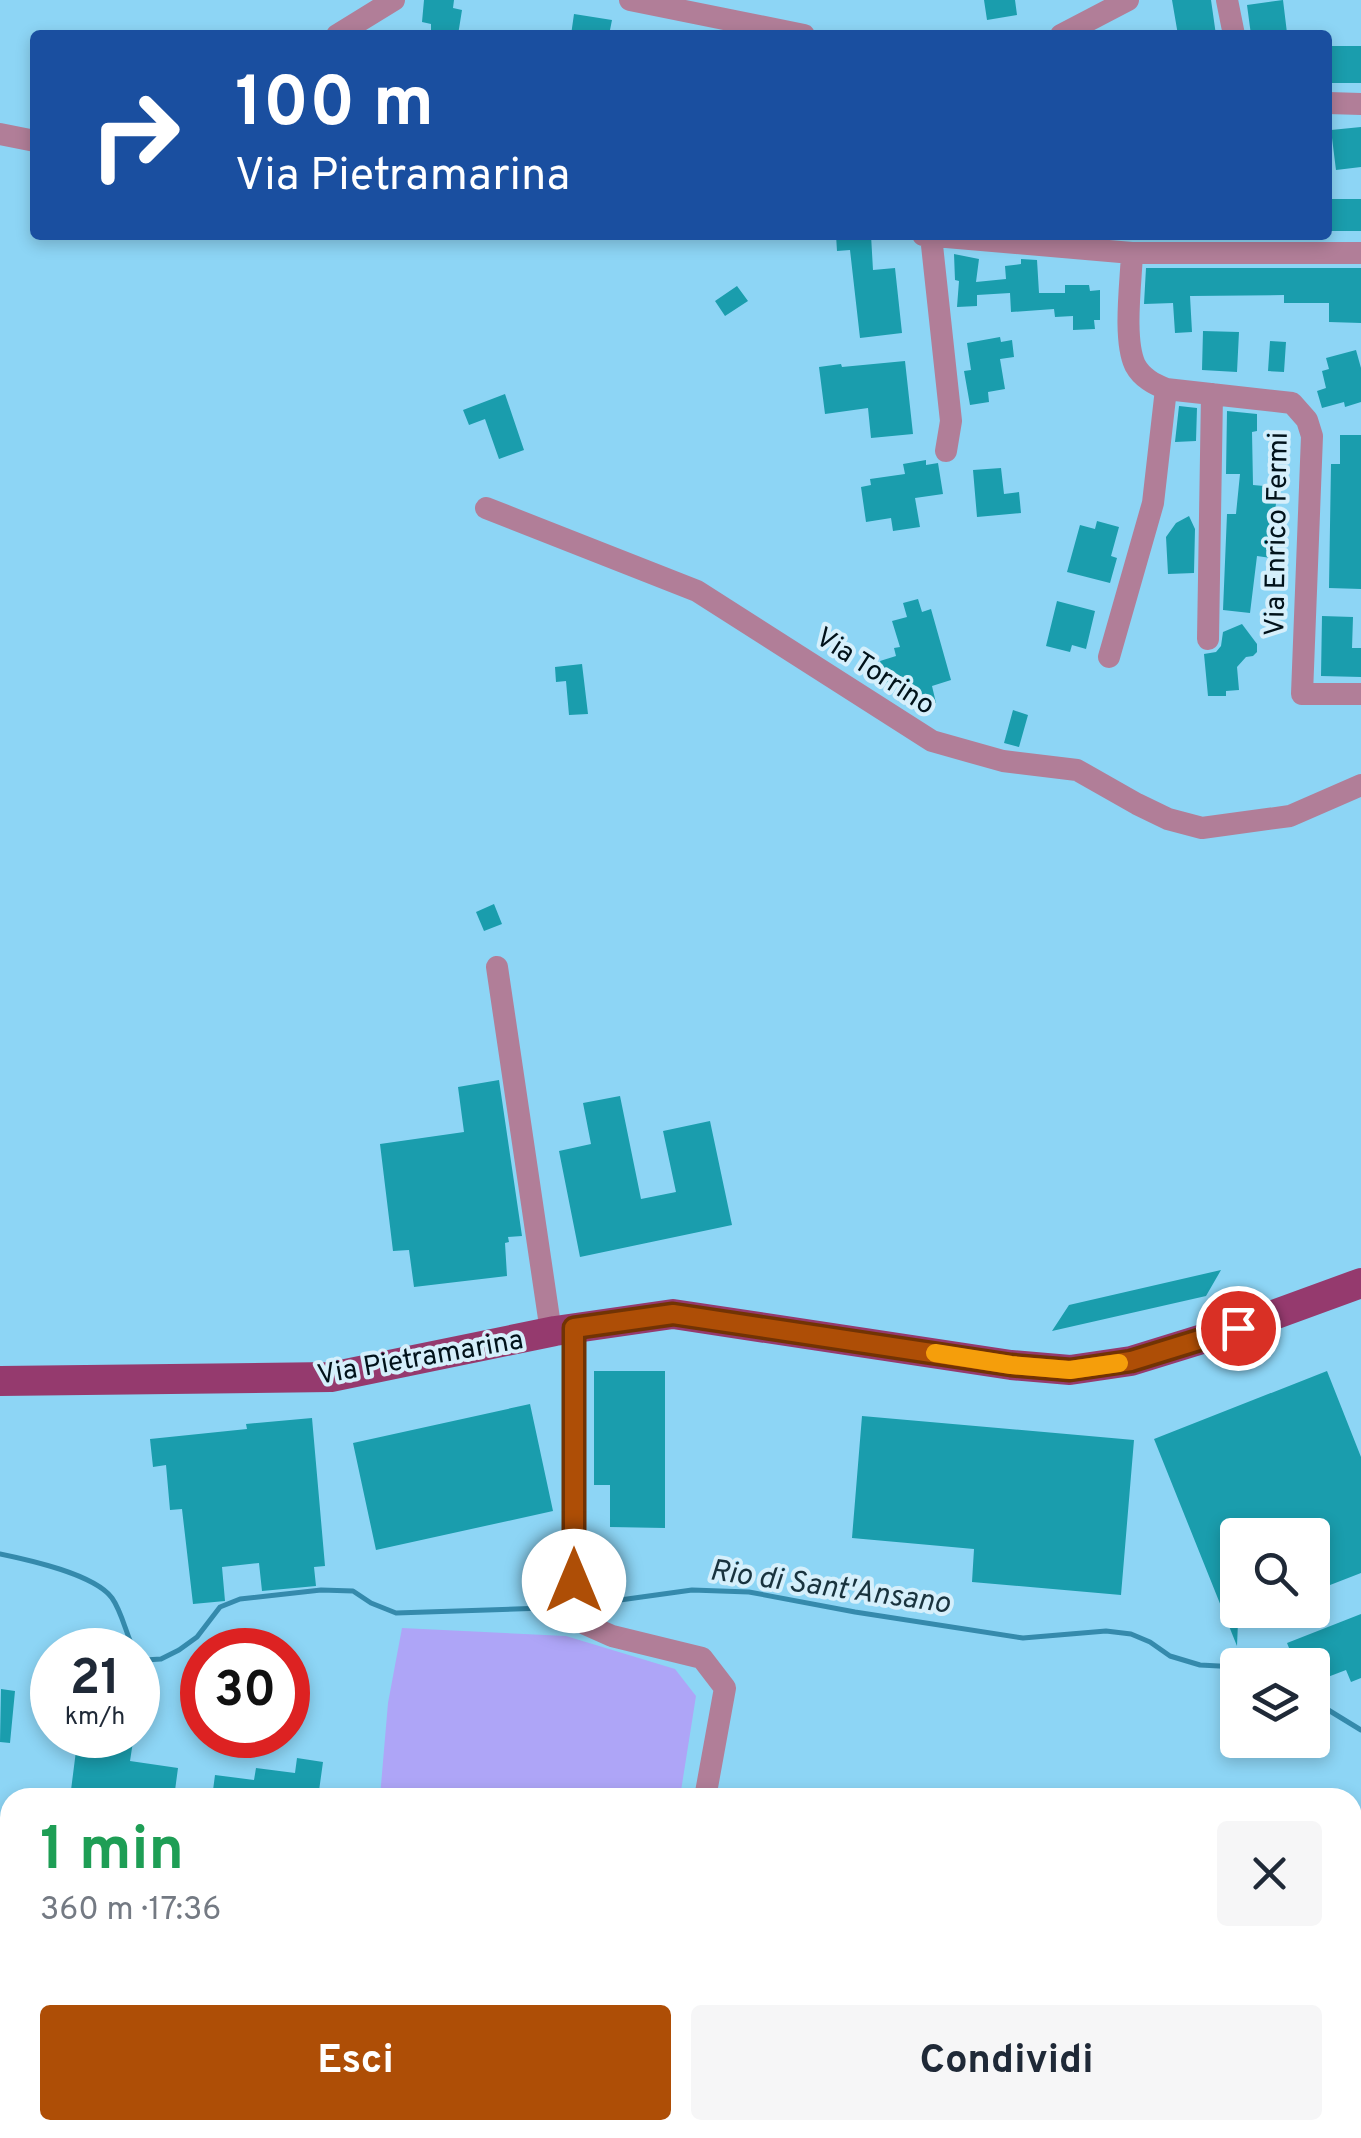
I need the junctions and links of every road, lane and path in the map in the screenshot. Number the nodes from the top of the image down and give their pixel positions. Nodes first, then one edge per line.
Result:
1 (394, 0) edge
2 (630, 0) edge
3 (1128, 0) edge
4 (1227, 0) edge
5 (345, 30) edge
6 (779, 30) edge
7 (1071, 30) edge
8 (1233, 30) edge
9 (1332, 103) edge
10 (1361, 104) edge
11 (0, 134) edge
12 (30, 140) edge
13 (931, 240) edge
14 (978, 240) edge
15 (1132, 253) junction
16 (1361, 253) edge
17 (1166, 389) junction
18 (1212, 394) junction
19 (946, 451) dead end
20 (486, 508) dead end
21 (1208, 640) dead end
22 (1109, 656) dead end
23 (1361, 694) edge
24 (1361, 784) edge
25 (496, 967) dead end
26 (1361, 1284) edge
27 (562, 1330) junction
28 (0, 1380) edge
29 (706, 1788) edge

1 - 5 street
2 - 6 street
3 - 7 street
4 - 8 street
9 - 10 street
11 - 12 street
13 - 19 street
14 - 15 street
15 - 16 street
15 - 17 street
17 - 18 street, Via Enrico Fermi
17 - 22 street
18 - 21 street
18 - 23 street, Via Enrico Fermi
20 - 24 street, Via Torrino
25 - 27 street
26 - 27 main road, Via Pietramarina
27 - 28 main road, Via Pietramarina
27 - 29 street

